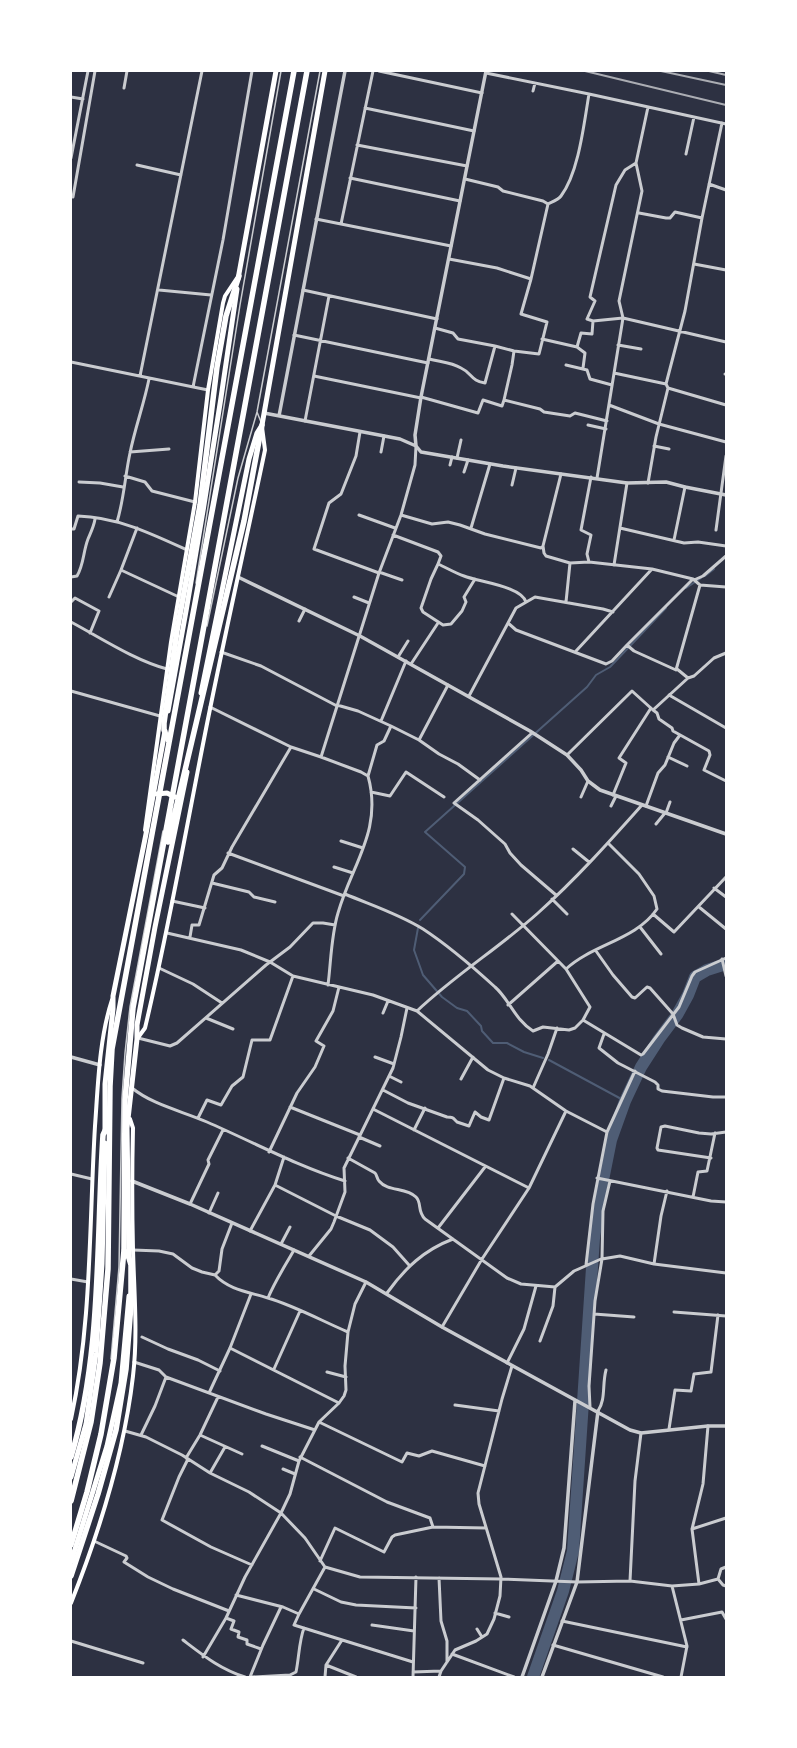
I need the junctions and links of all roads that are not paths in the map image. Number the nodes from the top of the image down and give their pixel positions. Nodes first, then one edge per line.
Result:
1 (88, 71) edge
2 (95, 71) edge
3 (127, 71) edge
4 (202, 71) edge
5 (252, 71) edge
6 (276, 71) edge
7 (281, 71) edge
8 (294, 71) edge
9 (307, 71) edge
10 (320, 71) edge
11 (326, 71) edge
12 (345, 71) edge
13 (373, 71) edge
14 (379, 71) edge
15 (486, 72) edge
16 (535, 83) junction
17 (124, 88) dead end
18 (533, 91) dead end
19 (482, 93) junction
20 (589, 94) junction
21 (71, 97) edge
22 (83, 99) junction
23 (648, 107) junction
24 (365, 108) junction
25 (694, 117) junction
26 (722, 123) junction
27 (726, 124) edge
28 (474, 131) junction
29 (357, 145) junction
30 (686, 154) dead end
31 (71, 158) edge
32 (636, 163) junction
33 (137, 165) dead end
34 (467, 166) junction
35 (181, 175) junction
36 (350, 178) junction
37 (465, 179) junction
38 (709, 184) junction
39 (726, 190) edge
40 (73, 197) dead end
41 (460, 201) junction
42 (548, 204) junction
43 (638, 213) junction
44 (702, 218) junction
45 (316, 219) junction
46 (341, 224) junction
47 (451, 246) junction
48 (449, 259) junction
49 (694, 264) junction
50 (246, 267) junction
51 (726, 270) edge
52 (238, 276) junction
53 (531, 279) junction
54 (159, 290) junction
55 (303, 290) junction
56 (211, 295) junction
57 (329, 296) junction
58 (623, 318) junction
59 (437, 319) junction
60 (593, 321) junction
61 (435, 328) junction
62 (680, 330) junction
63 (294, 335) junction
64 (542, 339) junction
65 (320, 340) junction
66 (726, 342) edge
67 (618, 345) junction
68 (495, 346) junction
69 (577, 347) junction
70 (641, 349) dead end
71 (514, 351) junction
72 (429, 361) junction
73 (71, 362) edge
74 (566, 365) dead end
75 (583, 368) junction
76 (614, 372) junction
77 (140, 376) junction
78 (314, 376) junction
79 (149, 379) junction
80 (612, 385) junction
81 (667, 386) junction
82 (193, 387) junction
83 (208, 390) junction
84 (421, 398) junction
85 (504, 400) junction
86 (609, 405) junction
87 (726, 405) edge
88 (257, 412) junction
89 (264, 413) junction
90 (279, 416) junction
91 (305, 421) junction
92 (607, 421) junction
93 (659, 424) junction
94 (262, 425) junction
95 (588, 425) dead end
96 (606, 429) junction
97 (360, 432) junction
98 (384, 436) junction
99 (461, 440) dead end
100 (726, 442) edge
101 (416, 446) junction
102 (654, 446) junction
103 (169, 449) dead end
104 (669, 449) dead end
105 (130, 452) junction
106 (381, 452) dead end
107 (726, 456) edge
108 (452, 457) junction
109 (457, 458) junction
110 (468, 460) junction
111 (490, 464) junction
112 (450, 465) dead end
113 (516, 468) junction
114 (725, 468) edge
115 (464, 472) dead end
116 (561, 474) junction
117 (126, 476) junction
118 (591, 478) junction
119 (597, 478) junction
120 (79, 482) dead end
121 (627, 483) junction
122 (648, 483) junction
123 (512, 485) dead end
124 (123, 487) junction
125 (685, 487) junction
126 (720, 494) junction
127 (726, 495) edge
128 (195, 502) junction
129 (401, 515) junction
130 (359, 516) dead end
131 (95, 519) junction
132 (117, 522) junction
133 (137, 528) junction
134 (396, 528) junction
135 (471, 528) junction
136 (620, 528) junction
137 (71, 529) edge
138 (716, 530) dead end
139 (393, 535) junction
140 (674, 540) junction
141 (543, 546) junction
142 (726, 546) edge
143 (188, 550) junction
144 (726, 556) edge
145 (589, 562) junction
146 (570, 563) junction
147 (438, 564) junction
148 (614, 565) junction
149 (652, 569) junction
150 (121, 570) junction
151 (379, 572) junction
152 (71, 577) edge
153 (238, 577) junction
154 (475, 579) junction
155 (402, 580) dead end
156 (696, 582) junction
157 (726, 587) edge
158 (179, 597) junction
159 (354, 597) dead end
160 (109, 598) dead end
161 (71, 602) edge
162 (526, 602) junction
163 (566, 602) junction
164 (369, 603) junction
165 (305, 609) junction
166 (612, 612) junction
167 (299, 621) dead end
168 (71, 622) edge
169 (438, 623) junction
170 (508, 623) junction
171 (90, 633) junction
172 (360, 636) junction
173 (408, 641) dead end
174 (628, 646) junction
175 (576, 651) junction
176 (221, 652) junction
177 (726, 653) edge
178 (398, 657) junction
179 (406, 661) junction
180 (411, 664) junction
181 (167, 669) junction
182 (677, 669) junction
183 (688, 678) junction
184 (448, 685) junction
185 (71, 691) edge
186 (669, 695) junction
187 (469, 696) junction
188 (337, 706) junction
189 (210, 707) junction
190 (652, 709) junction
191 (160, 716) junction
192 (381, 721) junction
193 (391, 726) junction
194 (726, 728) edge
195 (533, 733) junction
196 (680, 735) junction
197 (419, 740) junction
198 (168, 741) junction
199 (291, 747) junction
200 (566, 755) junction
201 (321, 757) junction
202 (668, 757) junction
203 (687, 766) dead end
204 (368, 776) junction
205 (480, 780) junction
206 (588, 781) junction
207 (726, 781) edge
208 (371, 792) junction
209 (162, 793) junction
210 (171, 794) junction
211 (614, 795) junction
212 (444, 797) dead end
213 (581, 797) dead end
214 (153, 798) junction
215 (670, 802) dead end
216 (182, 803) junction
217 (644, 805) junction
218 (611, 806) dead end
219 (666, 813) junction
220 (656, 824) dead end
221 (146, 834) junction
222 (726, 834) edge
223 (341, 841) dead end
224 (608, 843) junction
225 (363, 848) junction
226 (573, 849) dead end
227 (228, 853) junction
228 (589, 862) junction
229 (334, 867) dead end
230 (353, 873) junction
231 (726, 877) edge
232 (212, 883) junction
233 (714, 888) junction
234 (344, 895) junction
235 (556, 895) junction
236 (726, 897) edge
237 (552, 899) junction
238 (172, 901) junction
239 (275, 902) dead end
240 (699, 907) junction
241 (205, 908) junction
242 (152, 911) junction
243 (512, 914) dead end
244 (567, 914) dead end
245 (653, 914) junction
246 (335, 926) junction
247 (522, 926) junction
248 (640, 927) junction
249 (726, 930) edge
250 (167, 933) junction
251 (190, 937) junction
252 (596, 951) junction
253 (661, 954) dead end
254 (726, 958) edge
255 (558, 961) junction
256 (722, 961) junction
257 (270, 962) junction
258 (472, 965) junction
259 (159, 968) junction
260 (566, 969) junction
261 (293, 976) junction
262 (726, 976) edge
263 (328, 985) junction
264 (339, 987) junction
265 (113, 996) junction
266 (388, 1001) junction
267 (222, 1003) junction
268 (508, 1005) junction
269 (407, 1008) junction
270 (418, 1011) junction
271 (382, 1013) dead end
272 (673, 1015) junction
273 (206, 1018) junction
274 (583, 1020) junction
275 (557, 1028) junction
276 (233, 1029) dead end
277 (604, 1034) junction
278 (138, 1039) junction
279 (726, 1039) edge
280 (71, 1057) edge
281 (375, 1057) dead end
282 (473, 1057) junction
283 (394, 1064) junction
284 (100, 1065) junction
285 (635, 1071) junction
286 (389, 1076) junction
287 (504, 1078) junction
288 (461, 1079) dead end
289 (401, 1082) dead end
290 (132, 1088) junction
291 (533, 1088) junction
292 (383, 1090) junction
293 (726, 1097) edge
294 (290, 1107) junction
295 (425, 1108) junction
296 (373, 1109) junction
297 (566, 1111) junction
298 (198, 1118) junction
299 (130, 1119) junction
300 (110, 1120) junction
301 (223, 1130) junction
302 (414, 1130) junction
303 (606, 1132) junction
304 (726, 1132) edge
305 (715, 1133) junction
306 (359, 1136) junction
307 (380, 1146) dead end
308 (269, 1152) junction
309 (284, 1157) junction
310 (348, 1158) junction
311 (711, 1158) junction
312 (485, 1167) junction
313 (71, 1174) edge
314 (599, 1178) junction
315 (92, 1179) junction
316 (132, 1180) junction
317 (609, 1180) junction
318 (345, 1182) junction
319 (275, 1185) junction
320 (529, 1188) junction
321 (667, 1191) junction
322 (218, 1193) dead end
323 (693, 1197) junction
324 (726, 1202) edge
325 (190, 1204) junction
326 (209, 1213) junction
327 (336, 1216) junction
328 (232, 1223) junction
329 (290, 1227) dead end
330 (438, 1228) junction
331 (250, 1231) junction
332 (453, 1239) junction
333 (281, 1244) junction
334 (124, 1250) junction
335 (133, 1250) junction
336 (294, 1250) junction
337 (309, 1256) junction
338 (482, 1259) junction
339 (601, 1259) junction
340 (587, 1264) junction
341 (654, 1264) junction
342 (409, 1265) junction
343 (726, 1273) edge
344 (215, 1275) junction
345 (71, 1279) edge
346 (88, 1282) junction
347 (366, 1282) junction
348 (536, 1286) junction
349 (555, 1286) junction
350 (387, 1293) junction
351 (251, 1294) junction
352 (268, 1298) junction
353 (300, 1311) junction
354 (674, 1312) dead end
355 (594, 1314) junction
356 (718, 1315) junction
357 (726, 1316) edge
358 (634, 1318) dead end
359 (442, 1327) junction
360 (348, 1332) junction
361 (142, 1336) dead end
362 (540, 1341) dead end
363 (230, 1348) junction
364 (134, 1362) junction
365 (507, 1363) junction
366 (512, 1366) junction
367 (274, 1369) junction
368 (606, 1370) dead end
369 (220, 1372) junction
370 (327, 1372) dead end
371 (166, 1377) junction
372 (346, 1377) junction
373 (209, 1393) junction
374 (218, 1397) junction
375 (577, 1401) junction
376 (339, 1403) junction
377 (455, 1405) dead end
378 (589, 1406) junction
379 (499, 1411) junction
380 (598, 1412) junction
381 (71, 1419) edge
382 (319, 1422) junction
383 (708, 1426) junction
384 (726, 1426) edge
385 (669, 1429) junction
386 (315, 1430) junction
387 (125, 1431) junction
388 (641, 1433) junction
389 (141, 1435) junction
390 (200, 1435) junction
391 (225, 1446) junction
392 (262, 1446) dead end
393 (242, 1454) dead end
394 (71, 1457) edge
395 (187, 1459) junction
396 (300, 1459) junction
397 (485, 1466) junction
398 (283, 1469) dead end
399 (210, 1473) junction
400 (295, 1474) junction
401 (71, 1477) edge
402 (71, 1500) edge
403 (71, 1504) edge
404 (281, 1513) junction
405 (726, 1518) edge
406 (433, 1527) junction
407 (486, 1528) junction
408 (692, 1529) junction
409 (71, 1536) edge
410 (94, 1541) junction
411 (71, 1545) edge
412 (320, 1561) junction
413 (71, 1562) edge
414 (252, 1565) junction
415 (325, 1567) junction
416 (726, 1567) edge
417 (71, 1576) edge
418 (416, 1577) junction
419 (439, 1578) junction
420 (501, 1579) junction
421 (718, 1579) junction
422 (558, 1581) junction
423 (630, 1581) junction
424 (576, 1582) junction
425 (699, 1584) junction
426 (672, 1586) junction
427 (726, 1586) edge
428 (314, 1588) junction
429 (236, 1595) junction
430 (71, 1603) edge
431 (282, 1607) junction
432 (416, 1608) junction
433 (229, 1611) junction
434 (495, 1613) junction
435 (299, 1614) junction
436 (509, 1617) dead end
437 (226, 1618) junction
438 (726, 1619) edge
439 (680, 1620) junction
440 (562, 1621) junction
441 (372, 1625) dead end
442 (304, 1628) junction
443 (477, 1629) dead end
444 (414, 1631) junction
445 (482, 1637) junction
446 (183, 1640) dead end
447 (342, 1640) junction
448 (71, 1641) edge
449 (553, 1644) junction
450 (687, 1647) junction
451 (261, 1649) junction
452 (452, 1654) junction
453 (203, 1657) junction
454 (413, 1662) junction
455 (446, 1662) junction
456 (143, 1663) dead end
457 (326, 1666) junction
458 (441, 1671) junction
459 (413, 1672) junction
460 (681, 1675) edge
461 (290, 1676) edge
462 (245, 1677) edge
463 (251, 1677) edge
464 (325, 1677) edge
465 (356, 1677) edge
466 (412, 1677) edge
467 (438, 1677) edge
468 (514, 1677) edge
469 (522, 1677) edge
470 (542, 1677) edge
471 (662, 1677) edge

1 - 22 street
2 - 40 street
3 - 17 street
4 - 35 street
5 - 56 street
6 - 52 highway
7 - 50 lane
8 - 198 highway
9 - 242 highway
10 - 88 lane
11 - 89 highway
12 - 45 street
13 - 24 street
14 - 19 street
15 - 16 street
15 - 19 street
16 - 18 street
16 - 20 street
19 - 28 street
20 - 23 street
20 - 42 street
21 - 22 street
22 - 31 street
23 - 25 street
23 - 32 street
24 - 28 street
24 - 29 street
25 - 26 street
25 - 30 street
26 - 27 street
26 - 38 street
28 - 34 street
29 - 34 street
29 - 36 street
32 - 43 street
32 - 60 street
33 - 35 street
34 - 37 street
35 - 54 street
36 - 41 street
36 - 46 street
37 - 41 street
37 - 42 street
38 - 39 street
38 - 44 street
41 - 47 street
42 - 53 street
43 - 44 street
43 - 58 street
44 - 49 street
45 - 46 street
45 - 55 street
46 - 47 street
47 - 48 street
48 - 53 street
48 - 59 street
49 - 51 street
49 - 62 street
50 - 52 lane
50 - 209 lane
52 - 83 main road
52 - 198 highway
52 - 214 highway
53 - 64 street
54 - 56 street
54 - 77 street
55 - 57 street
55 - 63 street
56 - 82 street
57 - 59 street
57 - 65 street
58 - 60 street
58 - 62 street
58 - 67 street
59 - 61 street
60 - 69 street
61 - 68 street
61 - 72 street
62 - 66 street
62 - 81 street
63 - 65 street
63 - 90 street
64 - 69 street
64 - 71 street
65 - 72 street
65 - 78 street
67 - 70 street
67 - 76 street
68 - 71 street
68 - 72 street
69 - 75 street
71 - 85 street
72 - 84 street
73 - 77 street
74 - 75 street
75 - 80 street
76 - 80 street
76 - 81 street
77 - 79 street
78 - 84 street
78 - 91 street
79 - 82 street
79 - 105 street
80 - 86 street
81 - 87 street
81 - 93 street
82 - 83 street
83 - 128 main road
84 - 85 street
84 - 101 street
85 - 92 street
86 - 92 street
86 - 93 street
88 - 94 lane
88 - 210 lane
89 - 90 street
89 - 94 highway
90 - 91 street
91 - 97 street
92 - 96 street
93 - 100 street
93 - 102 street
94 - 153 main road
94 - 216 highway
94 - 242 highway
95 - 96 street
96 - 119 street
97 - 98 street
97 - 151 street
98 - 101 street
98 - 106 street
99 - 109 street
101 - 108 street
101 - 129 street
102 - 104 street
102 - 122 street
103 - 105 street
105 - 117 street
107 - 114 street
108 - 109 street
108 - 112 street
109 - 110 street
110 - 111 street
110 - 115 street
111 - 113 street
111 - 135 street
113 - 116 street
113 - 123 street
114 - 126 street
116 - 118 street
116 - 141 street
117 - 124 street
117 - 128 street
118 - 119 street
118 - 145 street
119 - 121 street
120 - 124 street
121 - 122 street
121 - 136 street
122 - 125 street
124 - 132 street
125 - 126 street
125 - 140 street
126 - 127 street
126 - 138 street
128 - 143 main road
129 - 134 street
129 - 135 street
130 - 134 street
131 - 132 street
131 - 137 street
131 - 152 street
132 - 133 street
133 - 143 street
133 - 150 street
134 - 139 street
135 - 141 street
136 - 140 street
136 - 148 street
139 - 147 street
139 - 151 street
140 - 142 street
141 - 146 street
143 - 158 main road
144 - 156 street
145 - 146 street
145 - 148 street
146 - 163 street
147 - 154 street
147 - 169 street
148 - 149 street
149 - 156 street
149 - 166 street
150 - 158 street
150 - 160 street
151 - 155 street
151 - 164 street
153 - 165 street
153 - 176 main road
154 - 162 street
154 - 169 street
156 - 157 street
156 - 174 street
156 - 182 street
158 - 181 main road
159 - 164 street
161 - 171 street
162 - 163 street
162 - 170 street
163 - 166 street
164 - 172 street
165 - 167 street
165 - 172 street
166 - 175 street
168 - 171 street
169 - 180 street
170 - 175 street
170 - 187 street
171 - 181 street
172 - 178 street
172 - 188 street
173 - 178 street
174 - 175 street
174 - 182 street
176 - 188 street
176 - 189 main road
177 - 183 street
178 - 179 street
179 - 180 street
179 - 192 street
180 - 184 street
181 - 191 main road
182 - 183 street
183 - 186 street
184 - 187 street
184 - 197 street
185 - 191 street
186 - 190 street
186 - 194 street
187 - 195 street
188 - 192 street
188 - 201 street
189 - 199 street
189 - 238 main road
190 - 196 street
190 - 200 street
190 - 211 street
191 - 221 main road
192 - 193 street
193 - 197 street
193 - 204 street
195 - 200 street
195 - 205 street
196 - 202 street
196 - 207 street
197 - 205 street
198 - 300 highway
199 - 201 street
199 - 227 street
200 - 206 street
201 - 204 street
202 - 203 street
202 - 217 street
204 - 208 street
205 - 235 street
206 - 211 street
206 - 213 street
208 - 212 street
208 - 225 street
209 - 210 highway
209 - 214 highway
209 - 403 lane
210 - 216 highway
210 - 409 lane
211 - 217 street
211 - 218 street
214 - 221 highway
215 - 219 street
216 - 278 highway
217 - 219 street
217 - 224 street
219 - 220 street
219 - 222 street
221 - 265 highway
223 - 225 street
224 - 228 street
224 - 245 street
225 - 230 street
226 - 228 street
227 - 232 street
227 - 234 street
228 - 235 street
229 - 230 street
230 - 234 street
231 - 233 street
232 - 239 street
232 - 241 street
233 - 236 street
233 - 240 street
234 - 246 street
234 - 258 street
235 - 237 street
237 - 244 street
237 - 247 street
238 - 241 street
238 - 250 main road
240 - 245 street
240 - 249 street
241 - 251 street
242 - 334 highway
243 - 247 street
245 - 248 street
246 - 257 street
246 - 263 street
247 - 255 street
247 - 258 street
248 - 252 street
248 - 253 street
250 - 251 street
250 - 259 main road
251 - 257 street
252 - 260 street
252 - 272 street
254 - 256 street
255 - 260 street
255 - 268 street
256 - 262 street
256 - 272 street
257 - 261 street
257 - 267 street
258 - 268 street
258 - 270 street
259 - 267 street
259 - 278 main road
260 - 274 street
261 - 263 street
261 - 298 street
263 - 264 street
264 - 266 street
264 - 294 street
265 - 284 main road
265 - 401 highway
266 - 269 street
266 - 271 street
267 - 273 street
268 - 275 street
269 - 270 street
269 - 283 street
270 - 282 street
272 - 277 street
272 - 279 street
273 - 276 street
273 - 278 street
274 - 275 street
274 - 277 street
275 - 291 street
277 - 285 street
278 - 290 highway
280 - 284 street
281 - 283 street
282 - 287 street
282 - 288 street
283 - 286 street
284 - 315 main road
285 - 293 street
285 - 303 street
286 - 289 street
286 - 292 street
287 - 291 street
287 - 295 street
290 - 298 street
290 - 299 highway
291 - 297 street
292 - 295 street
292 - 296 street
294 - 306 street
294 - 308 street
295 - 302 street
296 - 302 street
296 - 306 street
297 - 303 street
297 - 320 street
298 - 301 street
299 - 316 main road
299 - 413 highway
300 - 394 highway
300 - 402 highway
301 - 308 street
301 - 325 street
302 - 312 street
303 - 314 street
304 - 305 street
305 - 311 street
305 - 311 street
306 - 307 street
306 - 310 street
308 - 309 street
309 - 318 street
309 - 319 street
310 - 318 street
310 - 330 street
311 - 323 street
312 - 320 street
312 - 330 street
313 - 315 street
314 - 317 street
314 - 340 street
315 - 346 main road
316 - 325 street
316 - 335 main road
317 - 321 street
317 - 339 street
318 - 327 street
319 - 327 street
319 - 331 street
320 - 338 street
321 - 323 street
321 - 341 street
322 - 326 street
323 - 324 street
325 - 326 street
326 - 328 street
327 - 337 street
327 - 342 street
328 - 331 street
328 - 344 street
329 - 333 street
330 - 332 street
331 - 333 street
332 - 338 street
332 - 342 street
333 - 336 street
334 - 411 highway
334 - 417 highway
335 - 344 street
335 - 364 main road
336 - 337 street
336 - 352 street
337 - 347 street
338 - 348 street
338 - 359 street
339 - 340 street
339 - 341 street
339 - 355 street
340 - 349 street
341 - 343 street
342 - 350 street
344 - 351 street
345 - 346 street
346 - 381 main road
347 - 350 street
347 - 360 street
348 - 349 street
348 - 365 street
349 - 362 street
350 - 359 street
351 - 352 street
351 - 363 street
352 - 353 street
353 - 360 street
353 - 367 street
354 - 356 street
355 - 358 street
355 - 378 street
356 - 357 street
356 - 385 street
359 - 365 street
360 - 372 street
361 - 369 street
363 - 367 street
363 - 369 street
364 - 371 street
364 - 387 main road
365 - 366 street
366 - 375 street
366 - 379 street
367 - 376 street
368 - 380 street
369 - 373 street
370 - 372 street
371 - 373 street
371 - 389 street
372 - 376 street
373 - 374 street
374 - 386 street
374 - 390 street
375 - 378 street
375 - 422 street
376 - 382 street
377 - 379 street
378 - 380 street
379 - 397 street
380 - 388 street
380 - 424 street
382 - 386 street
382 - 397 street
383 - 384 street
383 - 385 street
383 - 408 street
385 - 388 street
386 - 396 street
387 - 389 street
387 - 410 main road
388 - 423 street
389 - 395 street
390 - 391 street
390 - 395 street
391 - 393 street
391 - 399 street
392 - 396 street
395 - 399 street
395 - 414 street
396 - 400 street
396 - 406 street
397 - 407 street
398 - 400 street
399 - 404 street
400 - 404 street
404 - 412 street
404 - 414 street
405 - 408 street
406 - 407 street
406 - 412 street
407 - 420 street
408 - 425 street
410 - 430 main road
410 - 433 street
412 - 415 street
414 - 429 street
415 - 418 street
415 - 428 street
416 - 421 street
418 - 419 street
418 - 432 street
419 - 420 street
419 - 455 street
420 - 422 street
420 - 434 street
421 - 425 street
421 - 427 street
422 - 424 street
422 - 469 street
423 - 424 street
423 - 426 street
424 - 440 street
425 - 426 street
426 - 439 street
428 - 432 street
428 - 435 street
429 - 431 street
429 - 433 street
431 - 435 street
431 - 451 street
432 - 444 street
433 - 437 street
434 - 436 street
434 - 445 street
435 - 442 street
437 - 451 street
437 - 453 street
438 - 439 street
439 - 450 street
440 - 449 street
440 - 450 street
441 - 444 street
442 - 447 street
442 - 461 street
443 - 445 street
444 - 454 street
445 - 452 street
446 - 453 street
447 - 454 street
447 - 457 street
448 - 456 street
449 - 470 street
449 - 471 street
450 - 460 street
451 - 463 street
452 - 455 street
452 - 468 street
453 - 462 street
454 - 459 street
455 - 458 street
457 - 464 street
457 - 465 street
458 - 459 street
458 - 467 street
459 - 466 street
461 - 463 street

